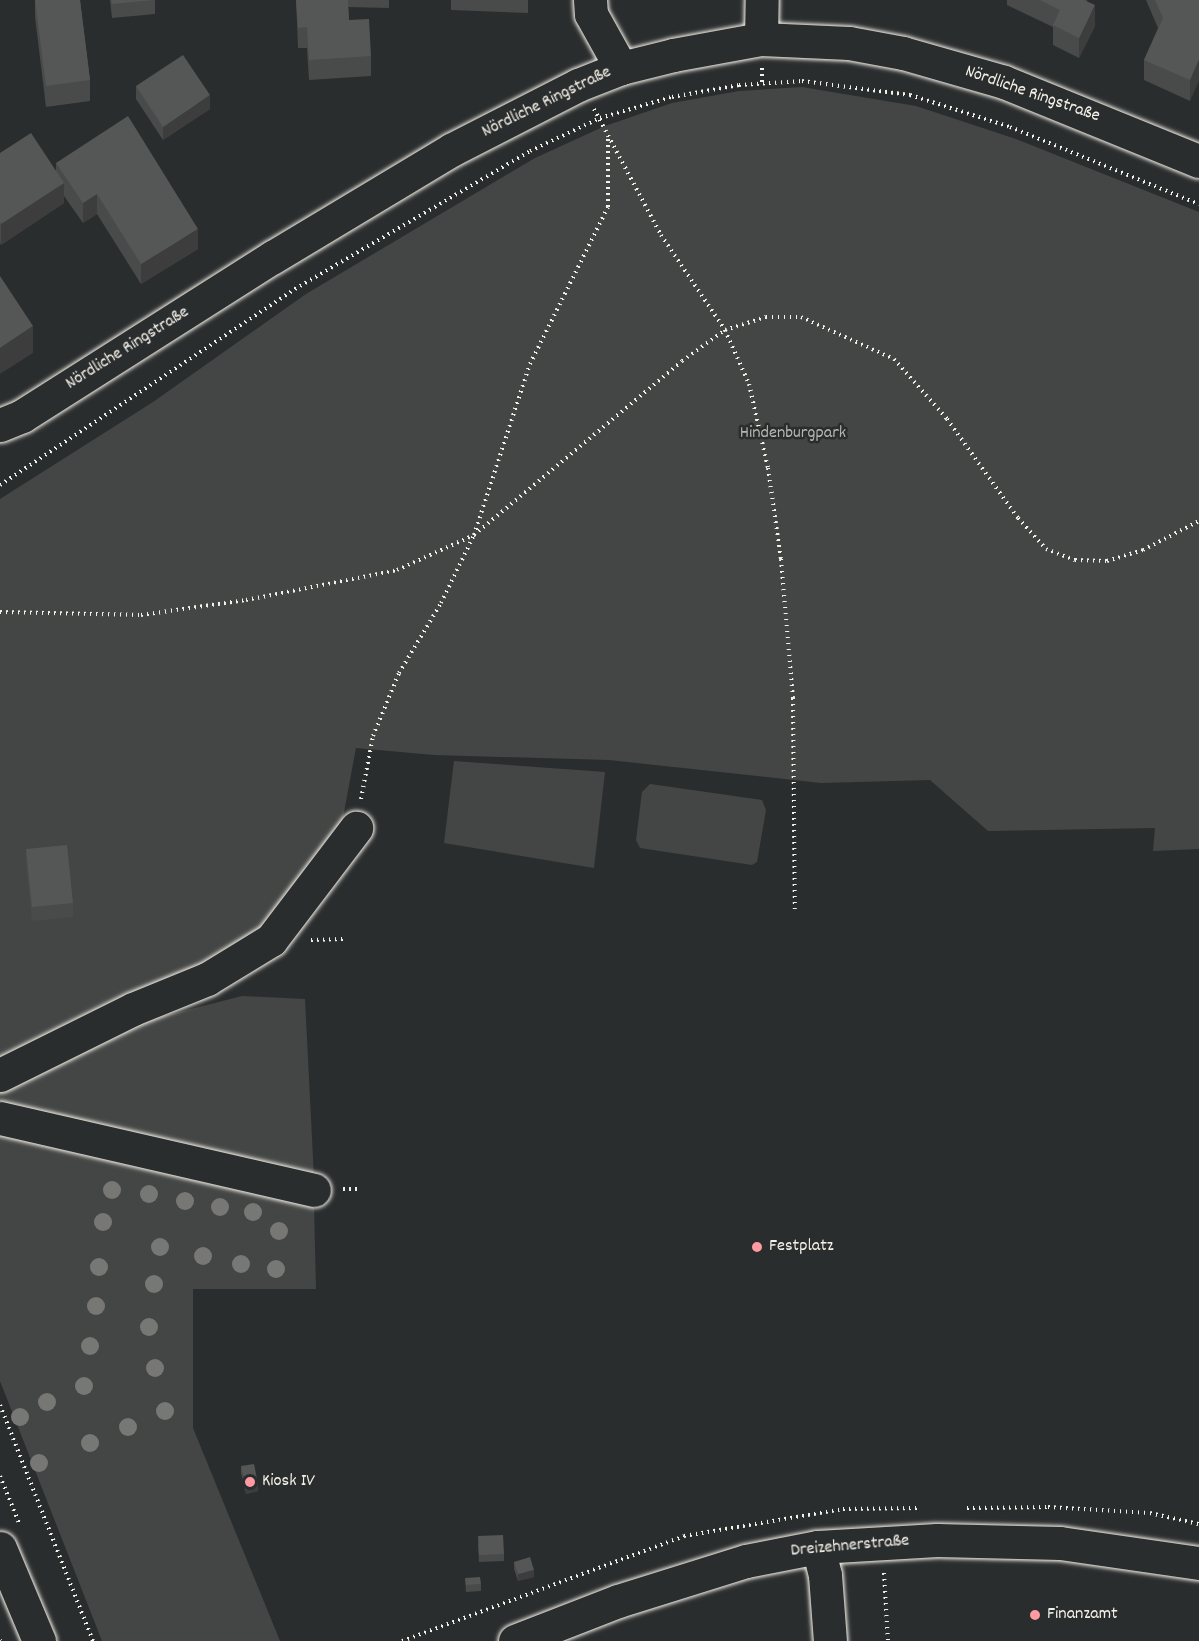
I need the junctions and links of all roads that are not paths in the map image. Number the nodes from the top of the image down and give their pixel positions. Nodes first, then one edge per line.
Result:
1 (590, 0) edge
2 (762, 0) edge
3 (761, 39) junction
4 (621, 68) junction
5 (1199, 161) edge
6 (7, 426) edge
7 (356, 828) road end
8 (0, 1075) edge
9 (0, 1118) edge
10 (314, 1190) dead end
11 (818, 1547) junction
12 (0, 1548) edge
13 (1199, 1563) edge
14 (39, 1641) edge
15 (514, 1641) edge
16 (830, 1641) edge

1 - 4 main road
2 - 3 main road
3 - 4 main road, Nördliche Ringstraße
3 - 5 main road, Nördliche Ringstraße
4 - 6 main road, Nördliche Ringstraße
7 - 8 main road
9 - 10 main road
11 - 13 main road, Dreizehnerstraße
11 - 15 main road, Dreizehnerstraße
11 - 16 main road
12 - 14 main road

